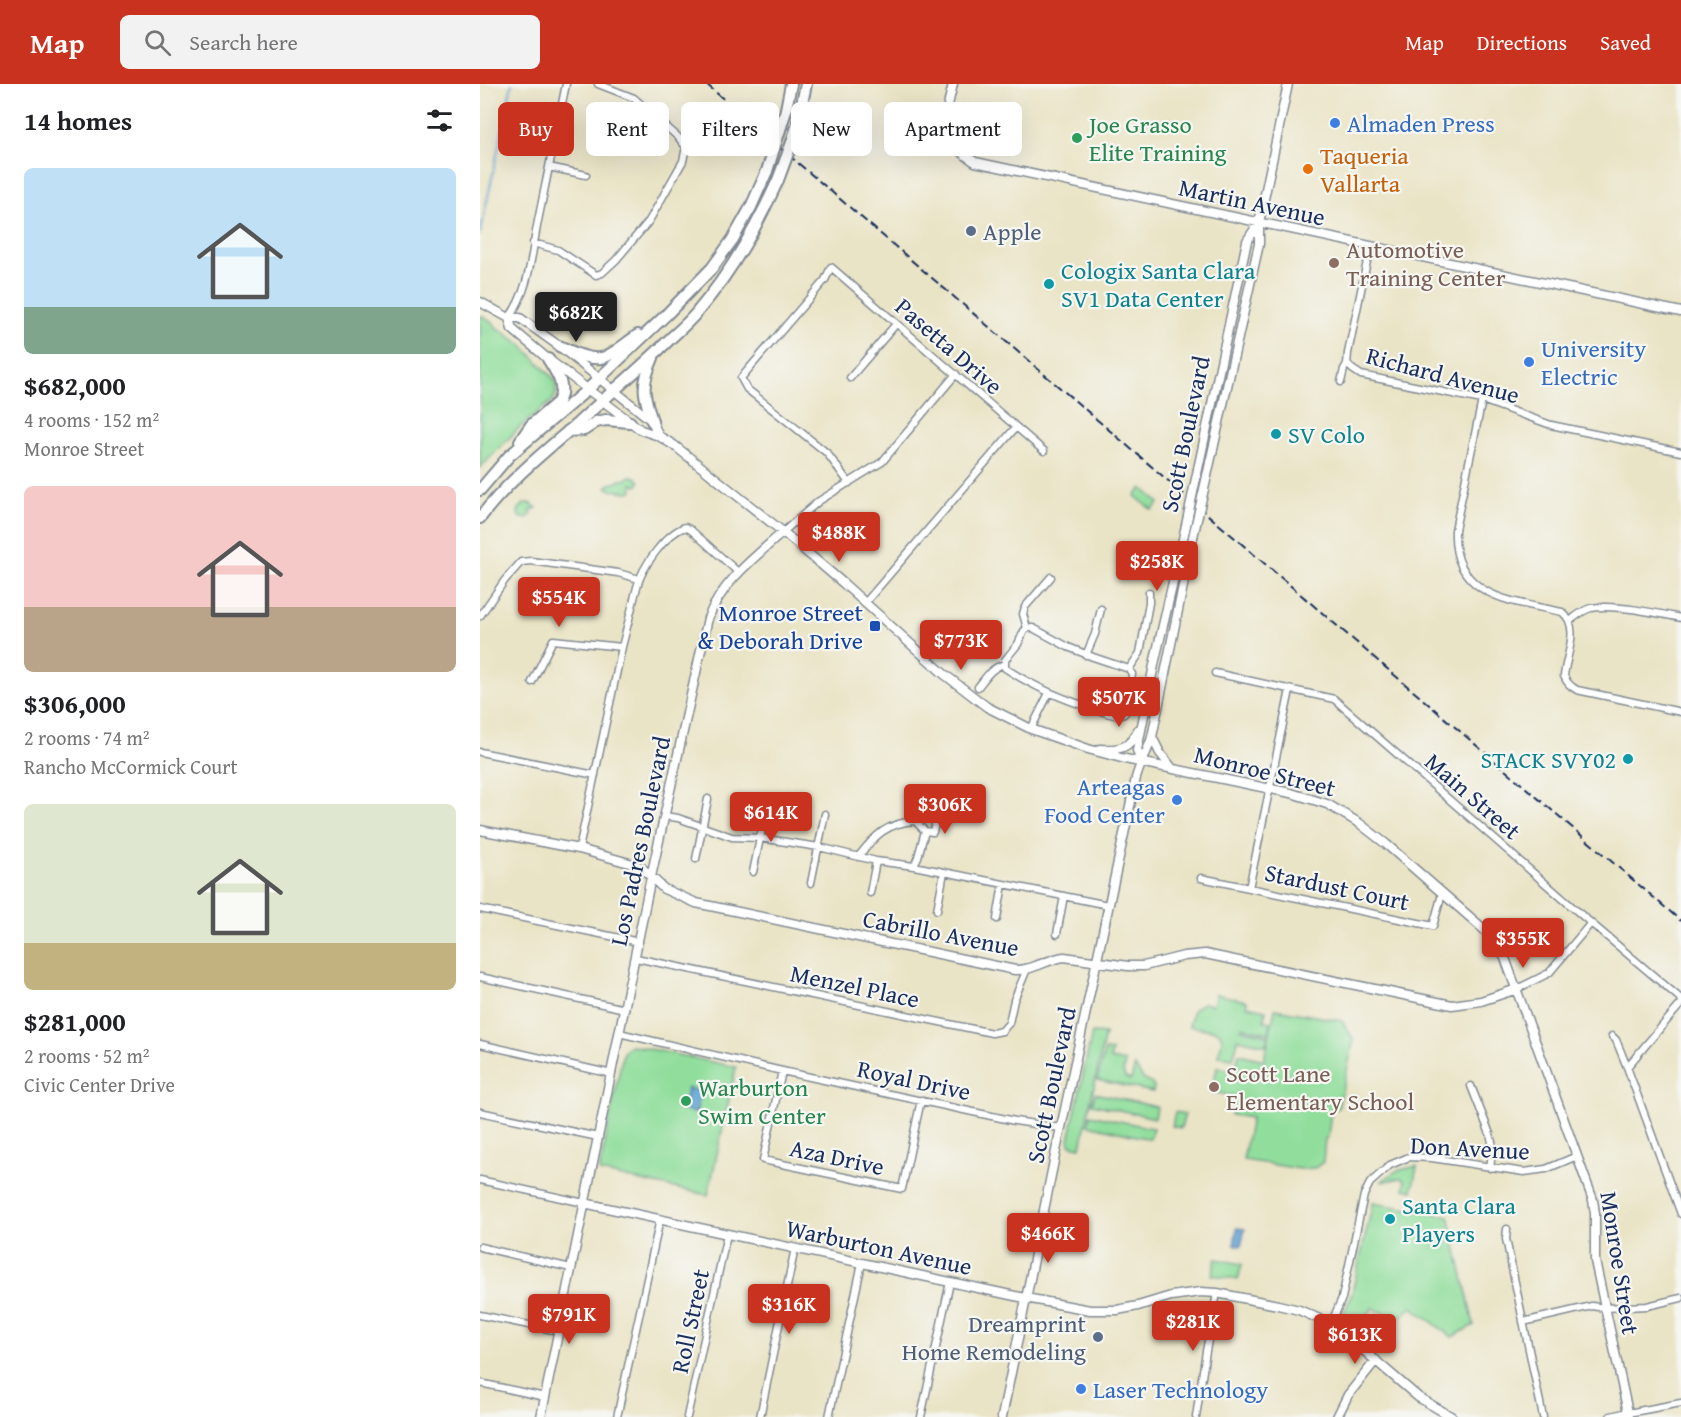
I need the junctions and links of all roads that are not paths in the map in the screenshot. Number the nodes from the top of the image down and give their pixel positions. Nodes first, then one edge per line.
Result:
1 (566, 84) edge
2 (598, 84) edge
3 (791, 84) edge
4 (806, 84) edge
5 (953, 84) edge
6 (1288, 84) edge
7 (549, 167) junction
8 (586, 175) dead end
9 (1258, 223) junction
10 (533, 243) junction
11 (1370, 247) junction
12 (480, 302) edge
13 (1681, 312) edge
14 (668, 314) junction
15 (508, 318) junction
16 (896, 324) junction
17 (559, 346) junction
18 (654, 355) junction
19 (548, 359) junction
20 (1347, 364) junction
21 (956, 374) junction
22 (850, 378) dead end
23 (598, 379) junction
24 (1341, 382) dead end
25 (587, 390) junction
26 (613, 391) junction
27 (1482, 400) junction
28 (602, 401) junction
29 (652, 421) junction
30 (630, 422) junction
31 (1016, 427) junction
32 (568, 431) junction
33 (659, 436) junction
34 (1044, 451) dead end
35 (1681, 452) edge
36 (509, 456) junction
37 (849, 483) junction
38 (480, 490) edge
39 (480, 518) edge
40 (783, 532) junction
41 (738, 572) junction
42 (1051, 577) dead end
43 (639, 579) junction
44 (1149, 592) dead end
45 (865, 603) junction
46 (1101, 609) dead end
47 (480, 616) edge
48 (1681, 618) edge
49 (1570, 621) junction
50 (1027, 628) junction
51 (622, 647) junction
52 (1086, 655) junction
53 (1004, 664) junction
54 (1129, 669) junction
55 (1215, 673) dead end
56 (532, 682) dead end
57 (978, 687) dead end
58 (1290, 690) junction
59 (1049, 693) junction
60 (1681, 712) edge
61 (1144, 715) junction
62 (1031, 729) junction
63 (1152, 736) junction
64 (1088, 749) junction
65 (480, 752) edge
66 (1141, 762) junction
67 (1173, 768) junction
68 (595, 774) junction
69 (1269, 789) junction
70 (708, 799) dead end
71 (939, 808) dead end
72 (766, 810) dead end
73 (825, 814) dead end
74 (664, 816) junction
75 (702, 827) junction
76 (480, 830) edge
77 (925, 831) junction
78 (760, 838) junction
79 (819, 847) junction
80 (579, 849) junction
81 (858, 857) junction
82 (696, 859) dead end
83 (876, 861) junction
84 (914, 866) junction
85 (753, 872) dead end
86 (945, 872) junction
87 (651, 877) junction
88 (1201, 878) dead end
89 (811, 883) dead end
90 (1003, 884) junction
91 (1250, 888) junction
92 (870, 893) dead end
93 (1442, 894) junction
94 (1064, 896) junction
95 (1108, 905) junction
96 (480, 909) edge
97 (937, 910) dead end
98 (997, 919) dead end
99 (1592, 923) junction
100 (1057, 934) dead end
101 (639, 942) junction
102 (636, 958) junction
103 (1096, 962) junction
104 (1027, 969) junction
105 (480, 977) edge
106 (1516, 989) junction
107 (1681, 1001) edge
108 (625, 1009) junction
109 (619, 1033) junction
110 (1612, 1036) dead end
111 (480, 1044) edge
112 (1627, 1067) junction
113 (782, 1071) junction
114 (612, 1074) junction
115 (1472, 1086) dead end
116 (921, 1100) junction
117 (480, 1112) edge
118 (1061, 1128) junction
119 (598, 1137) junction
120 (1577, 1156) junction
121 (1490, 1168) junction
122 (480, 1180) edge
123 (584, 1203) junction
124 (1681, 1214) edge
125 (660, 1219) junction
126 (1507, 1229) dead end
127 (728, 1234) junction
128 (480, 1248) edge
129 (795, 1248) junction
130 (862, 1263) junction
131 (571, 1268) junction
132 (950, 1282) junction
133 (1217, 1293) junction
134 (1027, 1298) junction
135 (1681, 1298) edge
136 (1605, 1308) junction
137 (480, 1315) edge
138 (1523, 1322) junction
139 (1333, 1325) junction
140 (558, 1331) junction
141 (1376, 1360) junction
142 (480, 1383) edge
143 (545, 1397) junction
144 (1681, 1402) edge
145 (1628, 1415) edge
146 (541, 1417) edge
147 (617, 1417) edge
148 (687, 1417) edge
149 (760, 1417) edge
150 (829, 1417) edge
151 (921, 1417) edge
152 (1002, 1417) edge
153 (1196, 1417) edge
154 (1337, 1417) edge
155 (1452, 1417) edge
156 (1543, 1417) edge
157 (1611, 1417) edge

1 - 7 street
2 - 10 street
3 - 14 highway, bridge
4 - 18 highway, bridge
5 - 9 main road, Martin Avenue
6 - 9 main road, Scott Boulevard
7 - 8 street
7 - 10 street
9 - 11 main road, Martin Avenue
9 - 61 main road, Scott Boulevard, bridge
9 - 63 main road, Scott Boulevard, bridge
10 - 15 street
11 - 13 main road, Martin Avenue
11 - 20 street, Richard Avenue
12 - 15 main road, Monroe Street
14 - 17 highway
14 - 23 highway
15 - 17 main road, Monroe Street
15 - 19 main road, Monroe Street
16 - 21 street, Pasetta Drive
16 - 22 street
16 - 37 street, Pasetta Drive
17 - 23 main road, Monroe Street
18 - 26 highway
18 - 29 highway
19 - 25 main road, Monroe Street
19 - 36 highway
20 - 24 street
20 - 27 street, Richard Avenue
21 - 31 street, Pasetta Drive
21 - 37 street, Los Padres Boulevard
23 - 25 highway
23 - 26 main road, Monroe Street
25 - 28 main road, Monroe Street
25 - 36 highway
26 - 28 highway
26 - 29 main road, Monroe Street
27 - 35 street, Richard Avenue
27 - 49 street
28 - 30 main road, Monroe Street
28 - 32 highway
29 - 33 main road, Monroe Street
30 - 32 highway
30 - 33 main road, Monroe Street
31 - 34 street, Pasetta Drive
31 - 45 street
32 - 39 highway
33 - 40 main road, Monroe Street
36 - 38 highway
37 - 40 street, Los Padres Boulevard
40 - 41 main road, Los Padres Boulevard
40 - 45 main road, Monroe Street
41 - 43 street
41 - 74 main road, Los Padres Boulevard
42 - 50 street
43 - 47 street
43 - 51 street
44 - 54 street
45 - 62 main road, Monroe Street
46 - 52 street
48 - 49 street
49 - 60 street
50 - 52 street
50 - 53 street
51 - 56 street
51 - 68 street
52 - 54 street
53 - 57 street
53 - 59 street
54 - 59 street
55 - 58 street, Main Street
58 - 69 street
58 - 99 street, Main Street
59 - 62 street
61 - 64 main road
61 - 66 main road, Scott Boulevard
62 - 64 main road, Monroe Street
63 - 66 main road, Scott Boulevard
63 - 67 main road
64 - 66 main road, Monroe Street
65 - 68 street
66 - 67 main road, Monroe Street
66 - 95 main road, Scott Boulevard
67 - 69 main road, Monroe Street
68 - 80 street
69 - 91 street
69 - 93 main road, Monroe Street
70 - 75 street
71 - 77 street
72 - 78 street
73 - 79 street
74 - 75 street
74 - 87 main road, Los Padres Boulevard
75 - 78 street
75 - 82 street
76 - 80 main road, Cabrillo Avenue
77 - 81 street
77 - 84 street
78 - 79 street
78 - 85 street
79 - 81 street
79 - 89 street
80 - 87 main road, Cabrillo Avenue
81 - 83 street
83 - 84 street
83 - 92 street
84 - 86 street
86 - 90 street
86 - 97 street
87 - 101 main road, Los Padres Boulevard
87 - 104 main road, Cabrillo Avenue
88 - 91 street, Stardust Court
90 - 94 street
90 - 98 street
91 - 93 street, Stardust Court
93 - 106 main road, Monroe Street
94 - 95 street
94 - 100 street
95 - 103 main road, Scott Boulevard
96 - 101 street
99 - 106 street, Cabrillo Avenue
99 - 107 street, Main Street
101 - 102 main road, Los Padres Boulevard
102 - 104 street, Menzel Place
102 - 108 main road, Los Padres Boulevard
103 - 104 main road, Cabrillo Avenue
103 - 106 main road, Cabrillo Avenue
103 - 118 main road, Scott Boulevard
105 - 108 street
106 - 120 main road, Monroe Street
107 - 112 street
108 - 109 main road, Los Padres Boulevard
109 - 113 street, Royal Drive
109 - 114 main road, Los Padres Boulevard
110 - 112 street
111 - 114 street
112 - 124 street
113 - 116 street, Royal Drive
113 - 116 street, Aza Drive
114 - 119 main road, Los Padres Boulevard
115 - 121 street
116 - 118 street, Royal Drive
117 - 119 street
118 - 134 main road, Scott Boulevard
119 - 123 main road, Los Padres Boulevard
120 - 121 street, Don Avenue
120 - 136 main road, Monroe Street
121 - 139 street, Don Avenue
122 - 123 street, Warburton Avenue
123 - 125 main road, Warburton Avenue
123 - 131 main road, Los Padres Boulevard
125 - 127 main road, Warburton Avenue
125 - 147 street
126 - 138 street
127 - 129 main road, Warburton Avenue
127 - 148 street, Roll Street
128 - 131 street
129 - 130 main road, Warburton Avenue
129 - 149 street
130 - 132 main road, Warburton Avenue
130 - 150 street
131 - 140 main road, Los Padres Boulevard
132 - 134 main road, Warburton Avenue
132 - 151 street
133 - 134 main road, Warburton Avenue
133 - 139 main road, Warburton Avenue
133 - 153 street
134 - 152 main road, Scott Boulevard
135 - 136 street
136 - 138 street
136 - 145 main road, Monroe Street
137 - 140 street
138 - 156 street
139 - 141 main road, Warburton Avenue
140 - 143 main road, Los Padres Boulevard
141 - 154 main road
141 - 155 main road, Warburton Avenue
142 - 143 street
143 - 146 main road, Los Padres Boulevard
144 - 145 street
145 - 157 main road

